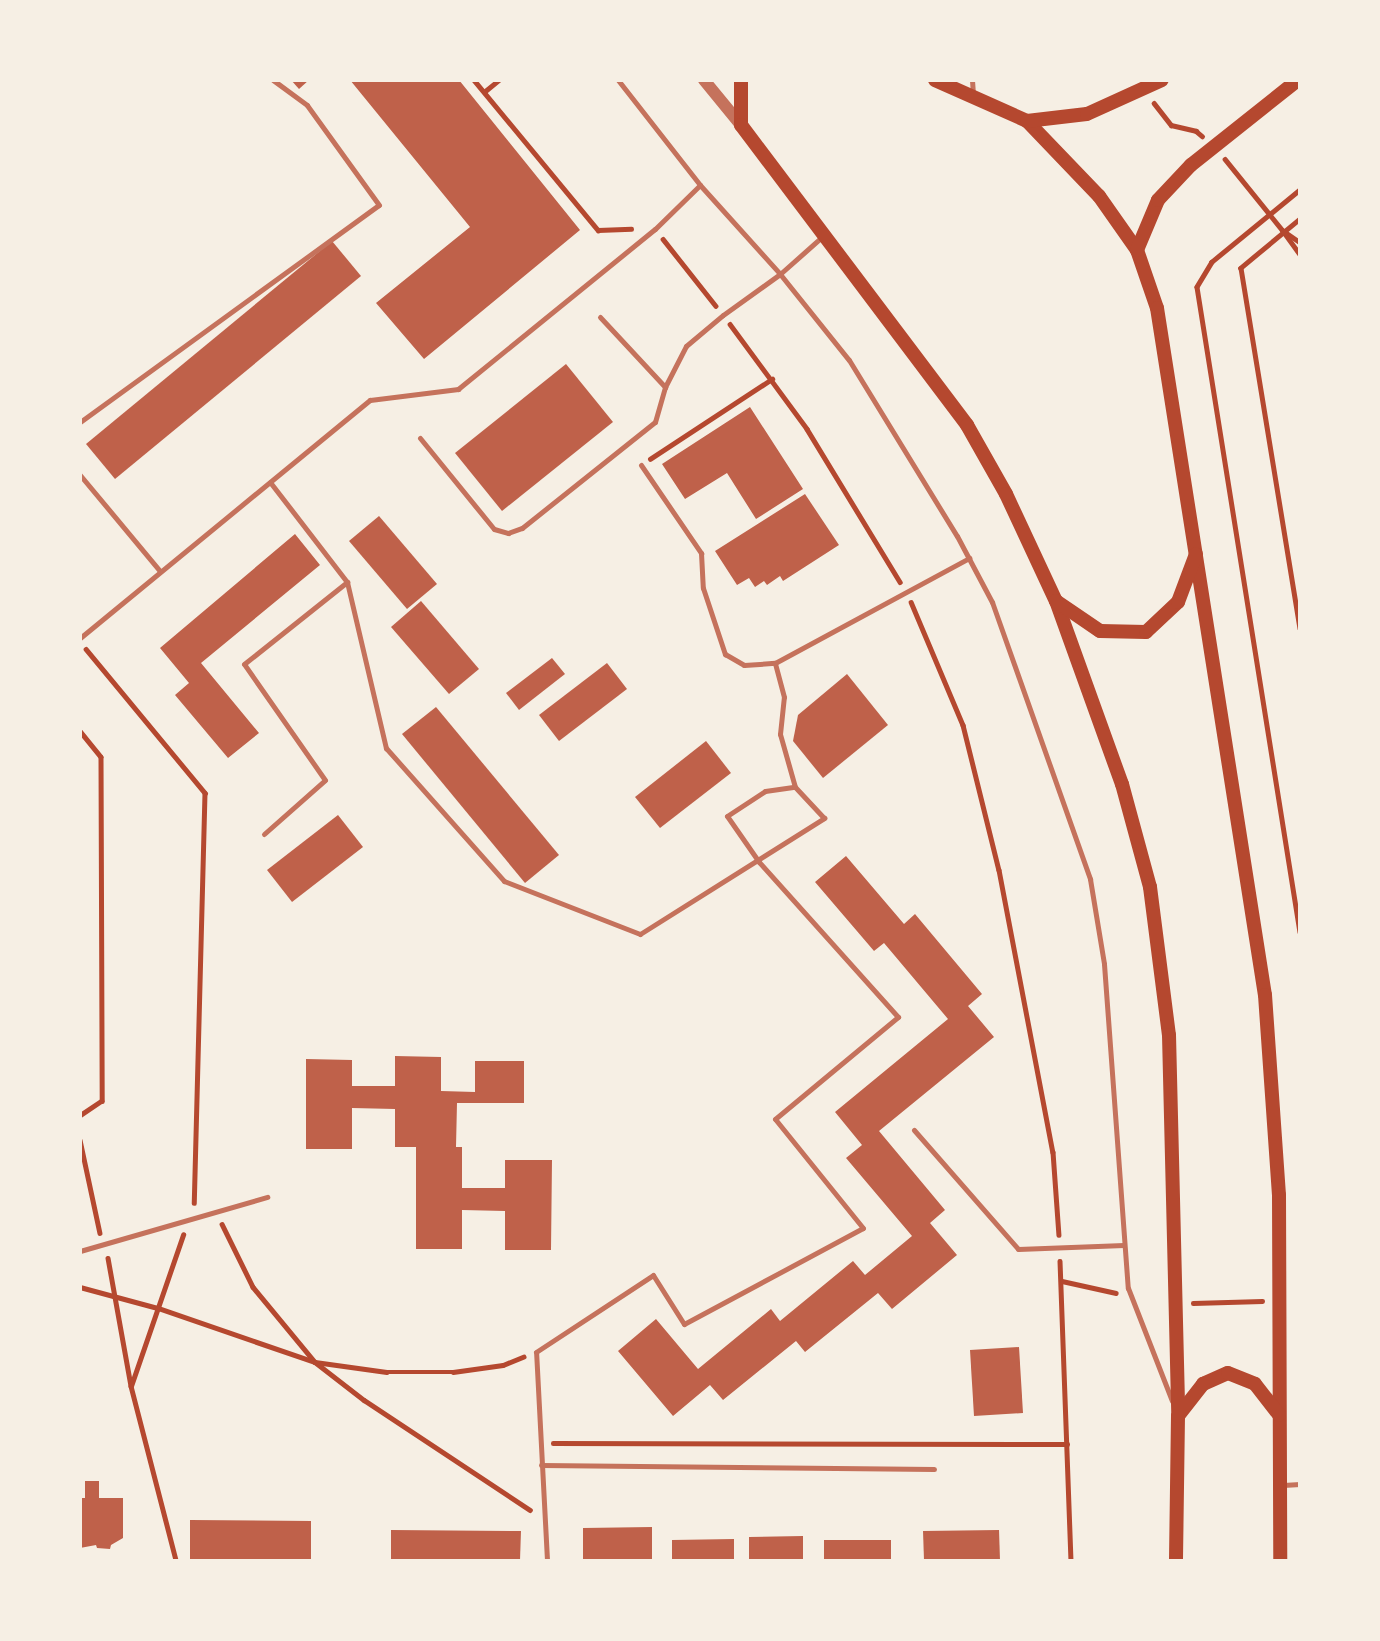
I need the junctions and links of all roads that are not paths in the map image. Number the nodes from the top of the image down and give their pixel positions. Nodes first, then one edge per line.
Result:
1 (273, 80) edge
2 (618, 80) edge
3 (704, 80) edge
4 (741, 80) edge
5 (935, 80) edge
6 (972, 80) edge
7 (1162, 80) edge
8 (1298, 80) edge
9 (973, 97) junction
10 (1027, 121) junction
11 (741, 125) junction
12 (700, 185) junction
13 (823, 236) junction
14 (1137, 250) junction
15 (780, 274) junction
16 (600, 317) dead end
17 (665, 387) junction
18 (80, 422) edge
19 (420, 438) dead end
20 (641, 465) road end
21 (80, 475) edge
22 (270, 482) junction
23 (1197, 551) junction
24 (969, 558) junction
25 (160, 571) junction
26 (348, 582) junction
27 (1056, 601) junction
28 (80, 640) edge
29 (775, 663) junction
30 (795, 787) junction
31 (264, 834) dead end
32 (759, 862) junction
33 (914, 1129) dead end
34 (267, 1197) dead end
35 (1124, 1245) junction
36 (80, 1251) edge
37 (1279, 1415) junction
38 (1178, 1416) junction
39 (541, 1465) junction
40 (934, 1469) dead end
41 (1300, 1484) edge
42 (1280, 1485) junction
43 (547, 1560) edge
44 (1177, 1560) edge
45 (1280, 1560) edge

1 - 18 lane
2 - 12 lane
3 - 11 street
4 - 11 main road
5 - 9 main road
6 - 9 lane
7 - 10 main road
8 - 14 main road
9 - 10 main road
10 - 14 main road
11 - 13 main road
12 - 15 lane
12 - 22 lane
13 - 15 lane
13 - 27 main road
14 - 23 main road
15 - 17 lane
15 - 24 lane
16 - 17 lane
17 - 19 lane
20 - 29 lane
21 - 25 lane
22 - 25 lane
22 - 26 lane
23 - 27 main road
23 - 37 main road
24 - 29 lane
24 - 35 lane
25 - 28 lane
26 - 31 lane
26 - 32 lane
27 - 38 main road
29 - 30 lane
30 - 32 lane
30 - 32 lane
32 - 39 lane
33 - 35 lane
34 - 36 lane
35 - 38 lane
37 - 38 main road
37 - 42 main road
38 - 44 main road
39 - 40 lane
39 - 43 lane
41 - 42 lane
42 - 45 main road

